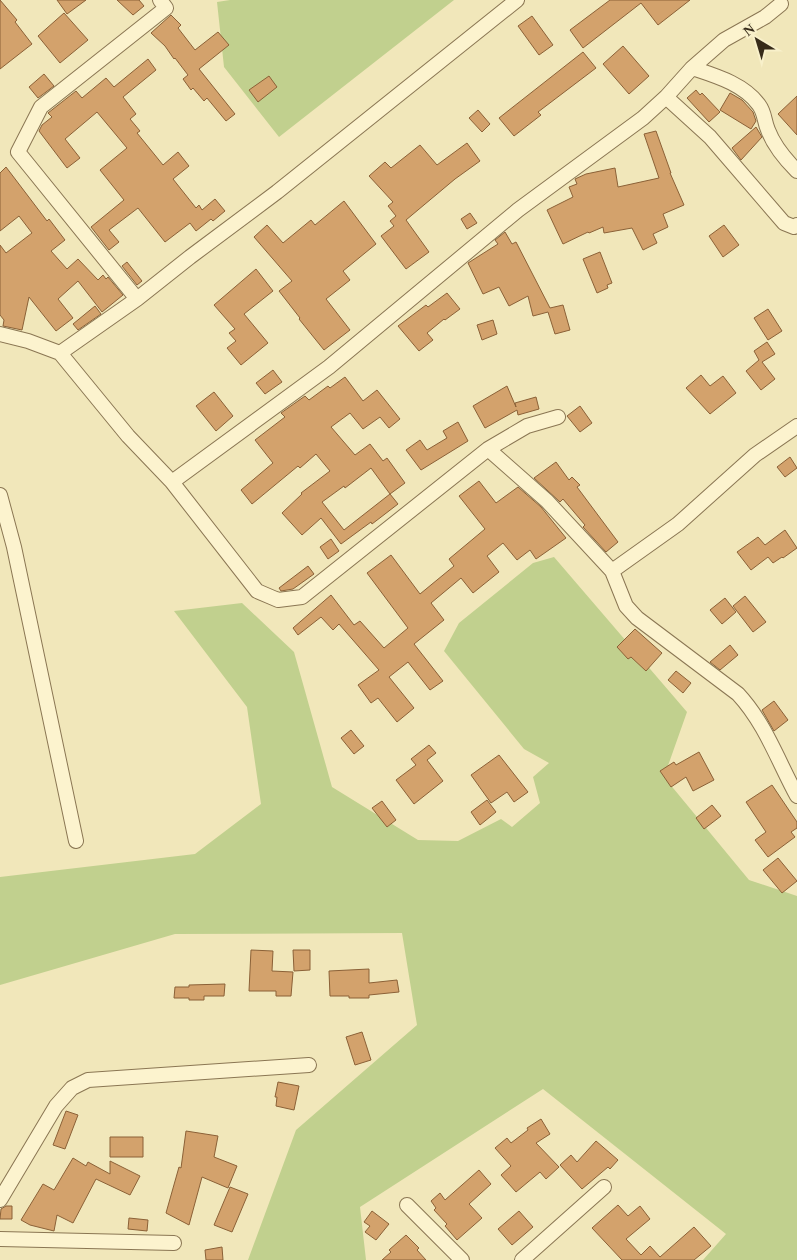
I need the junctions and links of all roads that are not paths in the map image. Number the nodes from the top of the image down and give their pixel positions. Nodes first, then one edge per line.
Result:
1 (160, 0) edge
2 (517, 0) edge
3 (781, 4) dead end
4 (692, 68) junction
5 (666, 97) junction
6 (797, 171) edge
7 (797, 226) edge
8 (137, 299) junction
9 (0, 334) edge
10 (60, 353) junction
11 (558, 417) dead end
12 (797, 426) edge
13 (488, 449) junction
14 (172, 482) junction
15 (0, 495) edge
16 (612, 571) junction
17 (797, 796) edge
18 (76, 841) dead end
19 (309, 1065) dead end
20 (604, 1187) dead end
21 (0, 1200) edge
22 (407, 1205) dead end
23 (0, 1239) edge
24 (174, 1243) dead end
25 (462, 1260) edge
26 (522, 1260) edge

1 - 8 street
2 - 8 street
3 - 4 street
4 - 5 street
4 - 6 street
5 - 7 street
5 - 14 street
8 - 10 street
9 - 10 street
10 - 14 street
11 - 13 street
12 - 16 street
13 - 14 street
13 - 16 street
15 - 18 street
16 - 17 street
19 - 21 street
20 - 26 street
22 - 25 street
23 - 24 street

